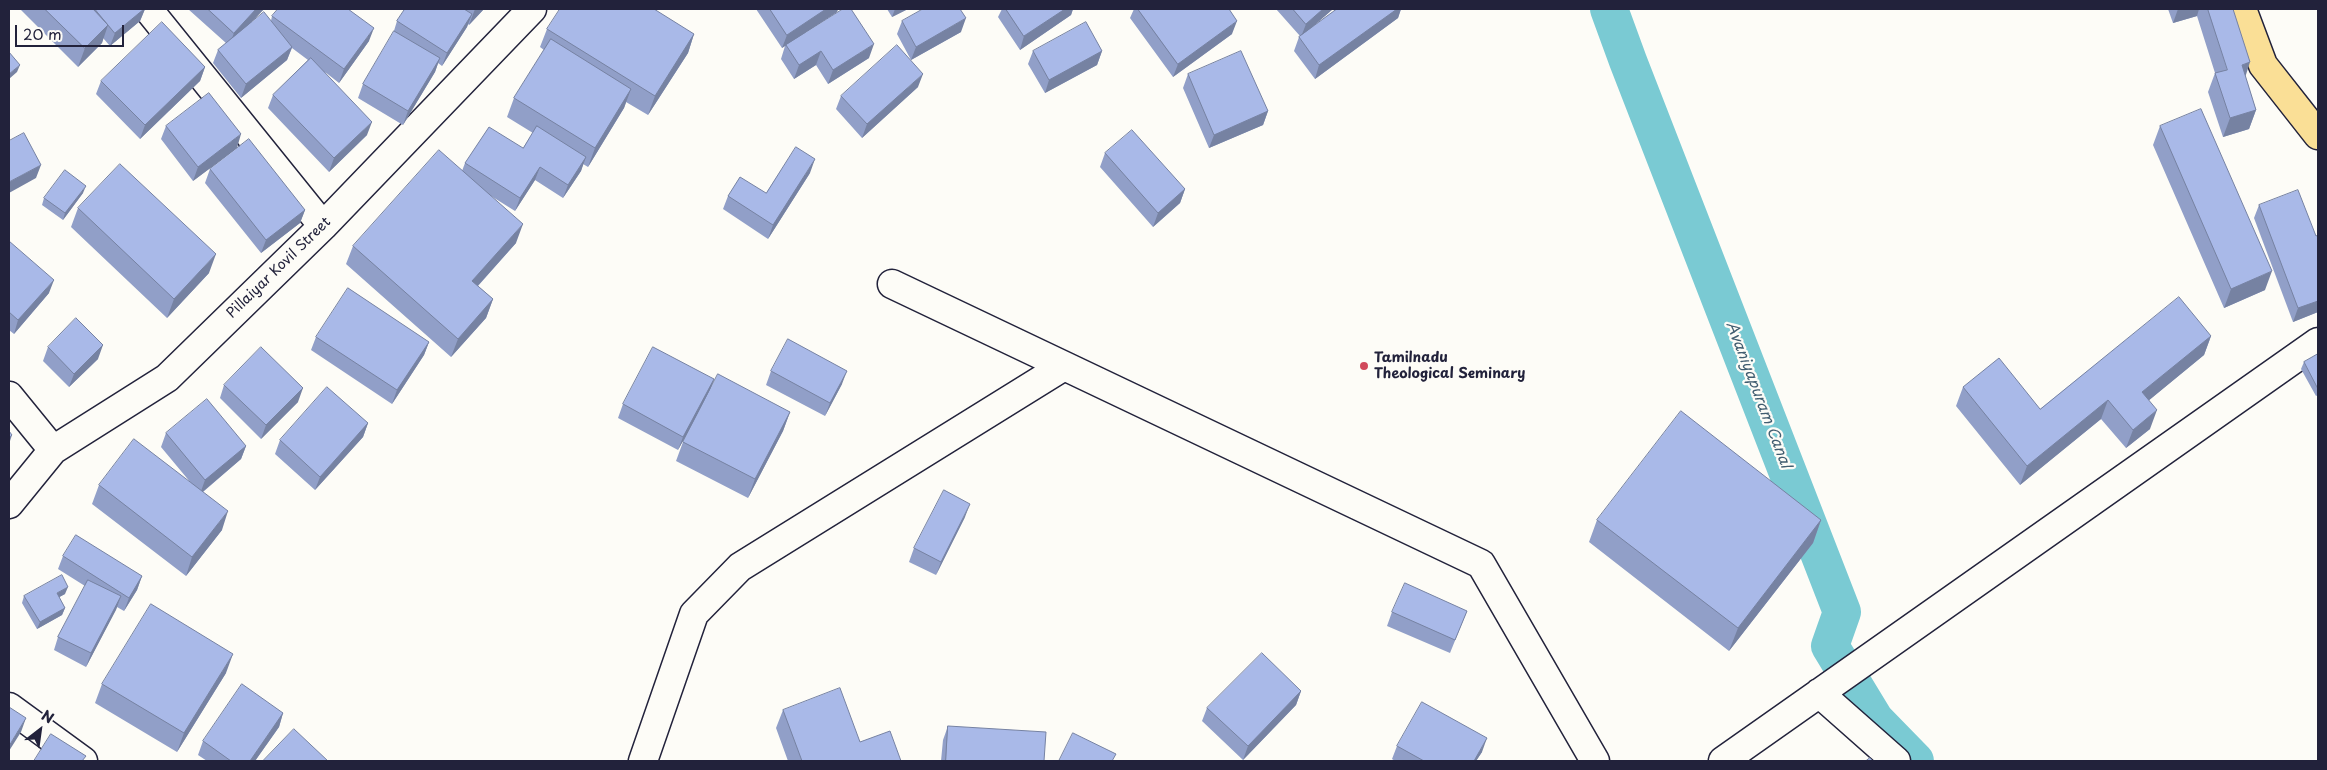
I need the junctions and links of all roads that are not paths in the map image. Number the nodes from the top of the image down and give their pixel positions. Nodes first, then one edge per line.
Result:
1 (148, 9) edge
2 (532, 9) edge
3 (2242, 9) edge
4 (2318, 135) edge
5 (323, 226) junction
6 (892, 284) dead end
7 (2318, 342) edge
8 (1064, 366) junction
9 (9, 396) edge
10 (53, 450) junction
11 (9, 504) edge
12 (1819, 693) junction
13 (9, 707) edge
14 (84, 761) edge
15 (643, 761) edge
16 (1595, 761) edge
17 (1723, 761) edge
18 (1896, 761) edge

1 - 5 street
2 - 5 street, Pillaiyar Kovil Street
3 - 4 main road
5 - 10 street, Pillaiyar Kovil Street
6 - 8 street
7 - 12 street
8 - 15 street
8 - 16 street
9 - 10 street
10 - 11 street, Pillaiyar Kovil Street
12 - 17 street
12 - 18 street
13 - 14 street

